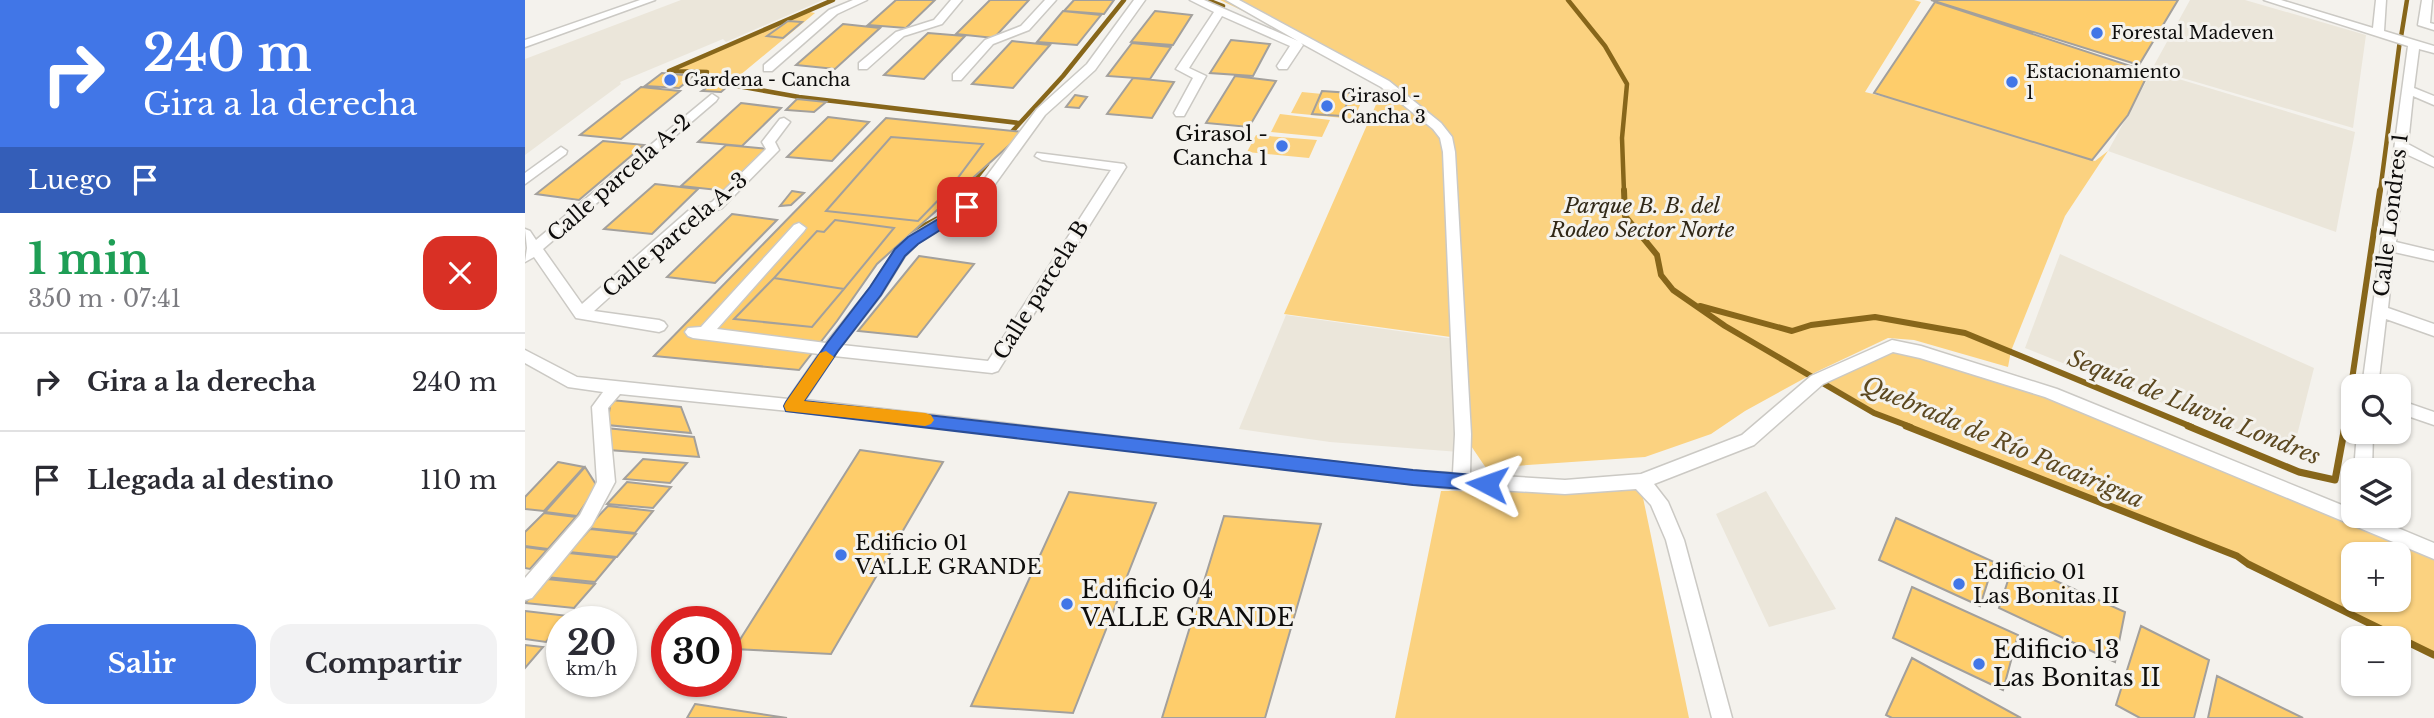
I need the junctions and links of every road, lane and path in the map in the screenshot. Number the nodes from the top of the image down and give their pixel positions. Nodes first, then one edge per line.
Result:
1 (649, 0) edge
2 (862, 0) edge
3 (957, 0) edge
4 (1051, 0) edge
5 (1140, 0) edge
6 (1195, 0) edge
7 (1231, 0) edge
8 (2269, 0) edge
9 (2381, 0) edge
10 (2427, 0) edge
11 (1220, 11) junction
12 (2434, 27) edge
13 (2378, 32) junction
14 (2414, 43) junction
15 (525, 44) edge
16 (2434, 50) edge
17 (863, 66) dead end
18 (1283, 66) dead end
19 (768, 68) dead end
20 (957, 77) dead end
21 (2407, 89) junction
22 (712, 98) dead end
23 (2434, 101) edge
24 (1180, 113) dead end
25 (784, 122) dead end
26 (2400, 145) junction
27 (561, 151) dead end
28 (1042, 156) dead end
29 (2434, 163) edge
30 (525, 180) edge
31 (799, 228) dead end
32 (525, 234) edge
33 (2388, 245) junction
34 (530, 253) edge
35 (2434, 256) edge
36 (2379, 311) junction
37 (581, 314) junction
38 (659, 326) dead end
39 (2434, 330) edge
40 (830, 350) junction
41 (525, 356) edge
42 (2372, 374) edge
43 (616, 388) junction
44 (792, 406) junction
45 (2411, 410) edge
46 (2434, 419) edge
47 (1638, 481) junction
48 (1461, 482) junction
49 (2341, 510) edge
50 (2382, 528) edge
51 (2434, 551) edge
52 (525, 592) edge
53 (1722, 718) edge

1 - 15 street
2 - 19 street
3 - 17 street
4 - 20 street
5 - 40 street
6 - 11 street
7 - 48 street
8 - 13 street
9 - 13 street
10 - 12 street
11 - 18 street
11 - 24 street
13 - 14 street
14 - 16 street
14 - 21 street, Calle Londres 1
21 - 23 street
21 - 26 street, Calle Londres 1
22 - 34 street, Calle parcela A-2
25 - 37 street, Calle parcela A-3
26 - 29 street
26 - 33 street, Calle Londres 1
27 - 30 street
28 - 40 street, Calle parcela B
31 - 40 street, Calle parcela B
32 - 34 street
33 - 35 street
33 - 36 street, Calle Londres 1
34 - 37 street
36 - 39 street
36 - 42 street, Calle Londres 1
37 - 38 street
40 - 44 street
41 - 43 street
43 - 44 street
43 - 52 street
44 - 48 street
45 - 46 street
47 - 48 street
47 - 49 street
47 - 53 street
50 - 51 street

